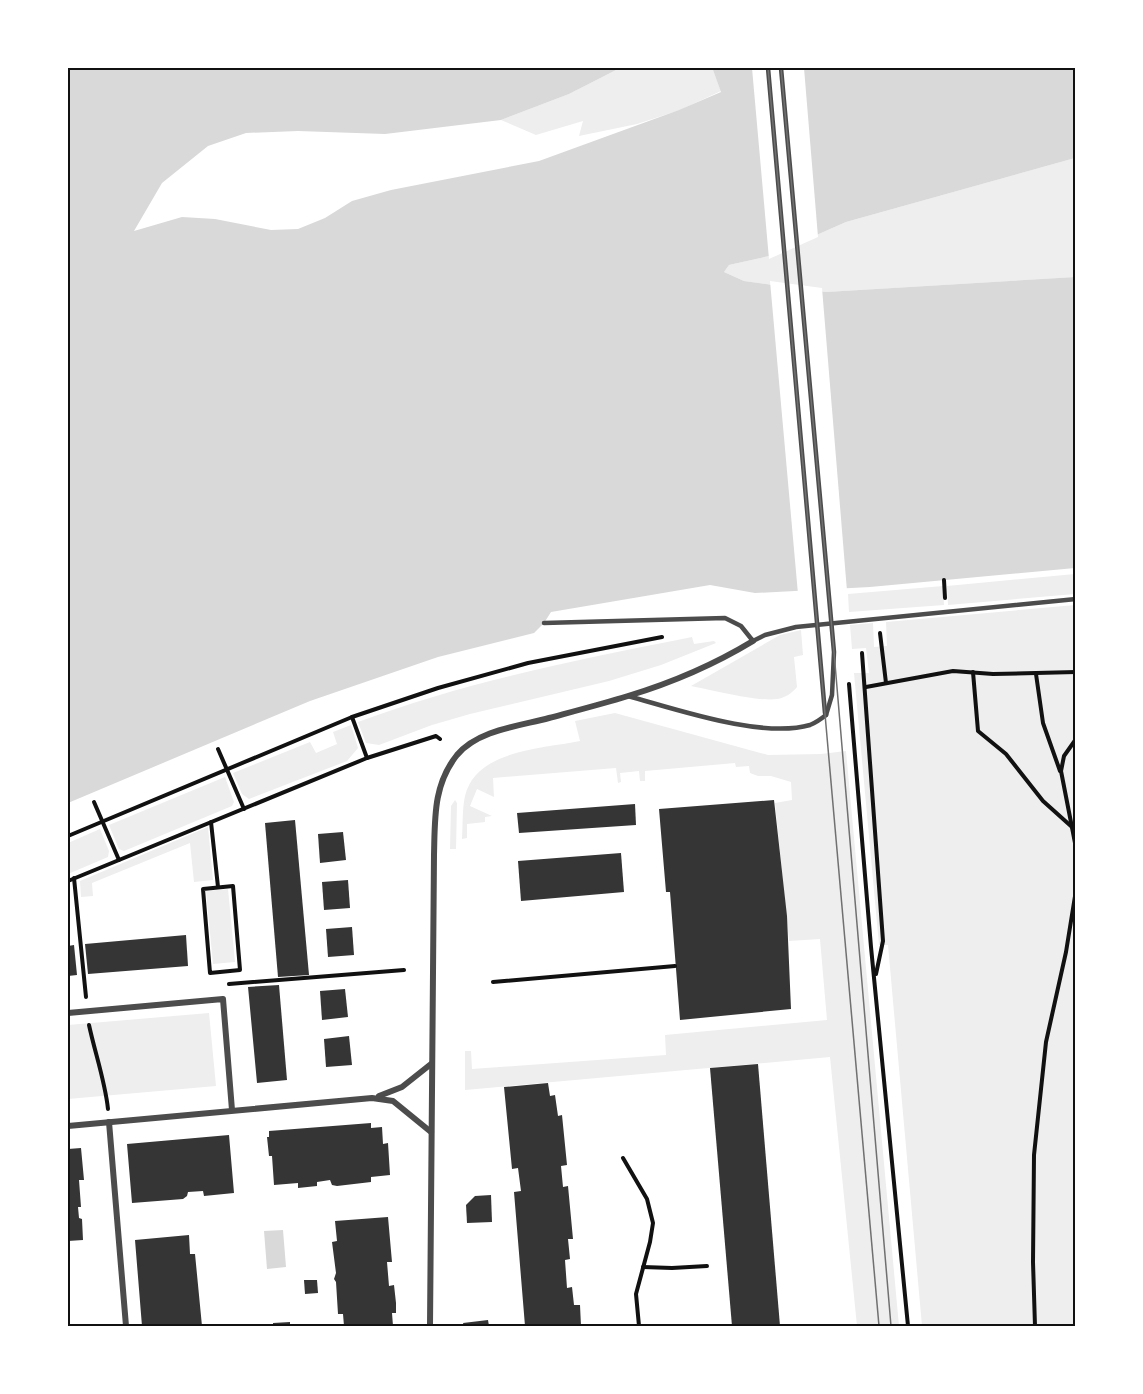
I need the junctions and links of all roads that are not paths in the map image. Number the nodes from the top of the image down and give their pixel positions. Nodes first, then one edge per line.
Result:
1 (768, 68) edge
2 (782, 68) edge
3 (1076, 599) edge
4 (544, 623) dead end
5 (753, 641) junction
6 (628, 696) junction
7 (826, 715) junction
8 (68, 1012) edge
9 (432, 1064) junction
10 (372, 1098) junction
11 (232, 1110) junction
12 (109, 1122) junction
13 (68, 1126) edge
14 (431, 1132) junction
15 (126, 1326) edge
16 (430, 1326) edge

1 - 7 lane
2 - 7 lane
3 - 5 lane
4 - 5 lane
5 - 6 street
6 - 7 lane
6 - 9 street
8 - 11 street
9 - 10 street
9 - 14 street
10 - 11 street
10 - 14 street
11 - 12 street
12 - 13 street
12 - 15 street
14 - 16 street

